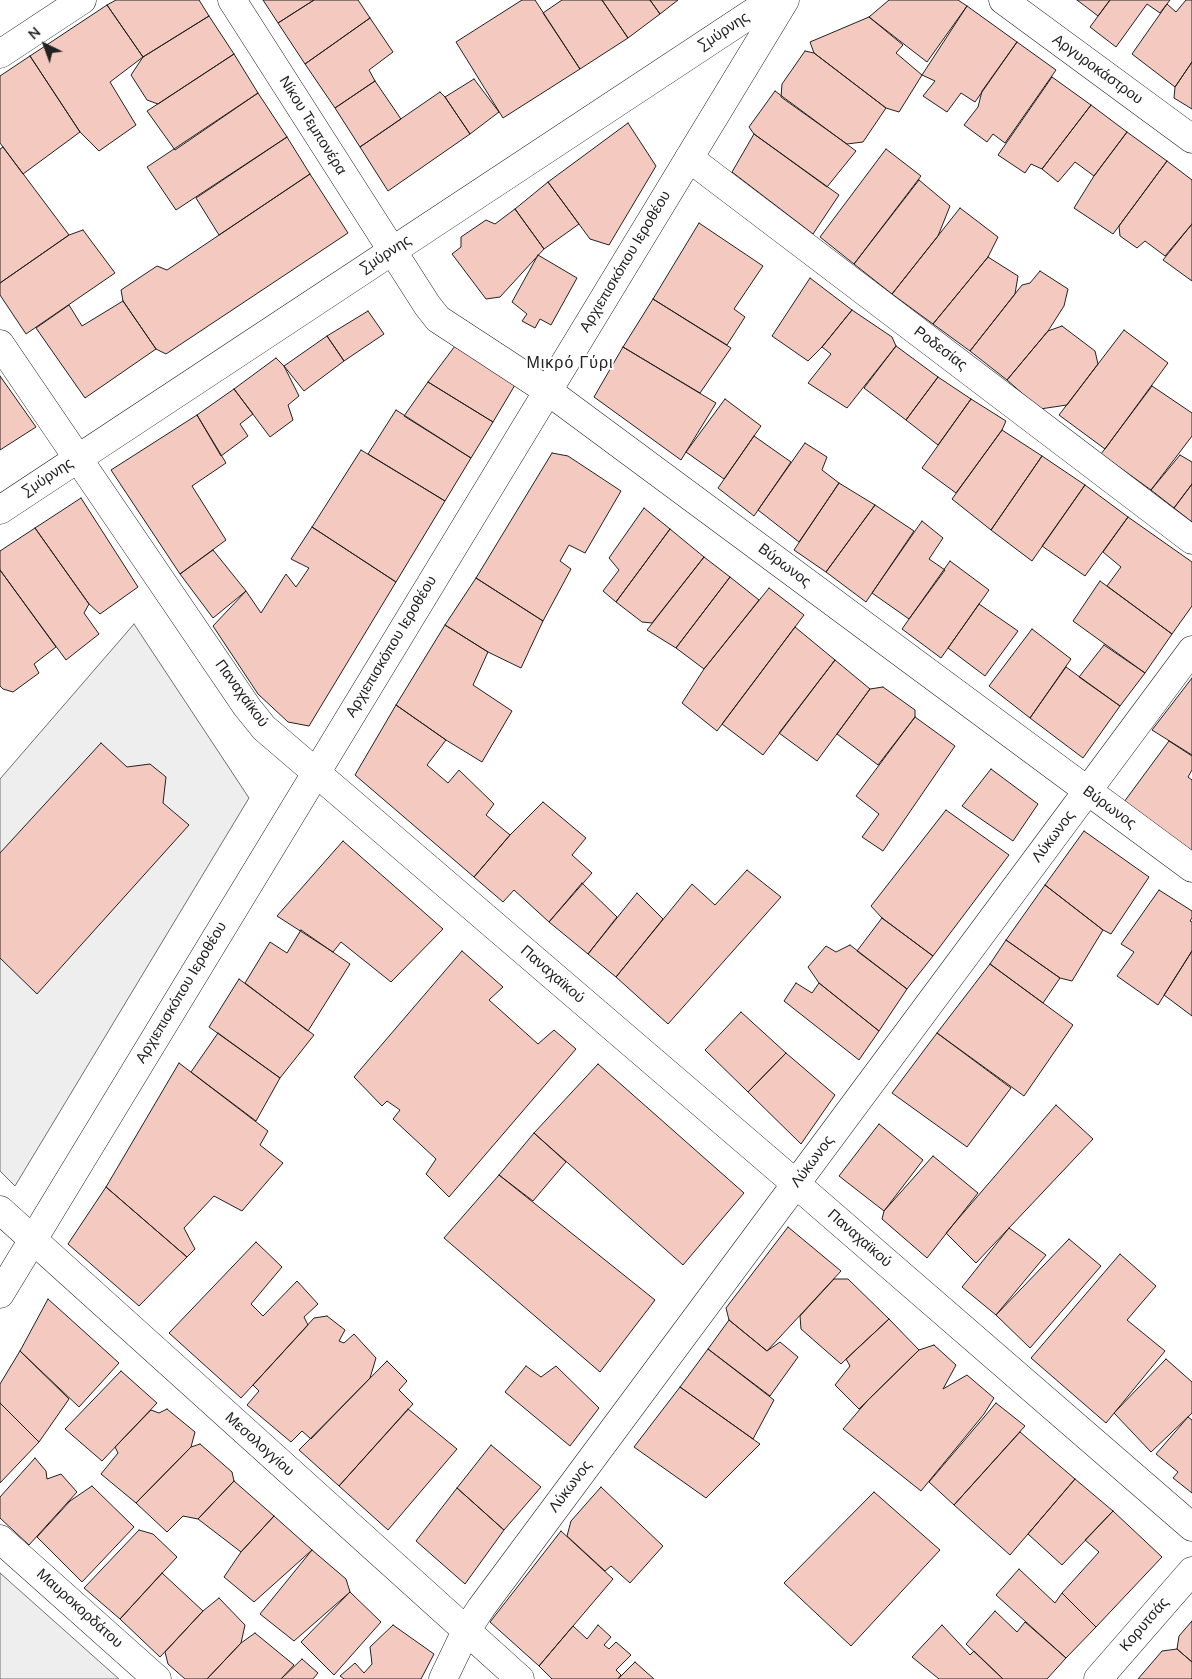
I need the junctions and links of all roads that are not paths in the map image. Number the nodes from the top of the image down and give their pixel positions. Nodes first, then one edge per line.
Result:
1 (82, 0) edge
2 (232, 0) edge
3 (772, 0) edge
4 (785, 0) edge
5 (1003, 0) edge
6 (0, 54) edge
7 (1192, 139) edge
8 (689, 158) junction
9 (392, 251) junction
10 (0, 344) edge
11 (548, 391) junction
12 (78, 458) junction
13 (0, 510) edge
14 (1192, 540) edge
15 (1192, 650) edge
16 (316, 773) junction
17 (1087, 792) junction
18 (1192, 868) edge
19 (796, 1184) junction
20 (0, 1210) edge
21 (33, 1240) junction
22 (0, 1294) edge
23 (1192, 1527) edge
24 (0, 1539) edge
25 (1192, 1571) edge
26 (466, 1631) junction
27 (157, 1679) edge
28 (443, 1679) edge
29 (520, 1679) edge
30 (1098, 1679) edge

1 - 6 street
2 - 9 street, Νίκου Τεμπονέρα
3 - 9 street, Σμύρνης
4 - 8 street, Αρχιεπισκόπου Ιεροθέου
5 - 7 street, Αργυροκάστρου
8 - 11 street, Αρχιεπισκόπου Ιεροθέου
8 - 14 street, Ροδεσίας
9 - 11 street, Βύρωνος
9 - 12 street, Σμύρνης
10 - 12 street, Παναχαϊκού
11 - 16 street, Αρχιεπισκόπου Ιεροθέου
11 - 17 street, Βύρωνος
12 - 13 street, Σμύρνης
12 - 16 street, Παναχαϊκού
15 - 17 street, Λύκωνος
16 - 19 street, Παναχαϊκού
16 - 21 street, Αρχιεπισκόπου Ιεροθέου
17 - 18 street, Βύρωνος
17 - 19 street, Λύκωνος
19 - 23 street, Παναχαϊκού
19 - 26 street, Λύκωνος
20 - 21 street, Μεσολογγίου
21 - 22 street, Αρχιεπισκόπου Ιεροθέου
21 - 26 street, Μεσολογγίου
24 - 27 street, Μαυροκορδάτου
25 - 30 street, Κορυτσάς
26 - 28 street, Λύκωνος
26 - 29 street, Μεσολογγίου

